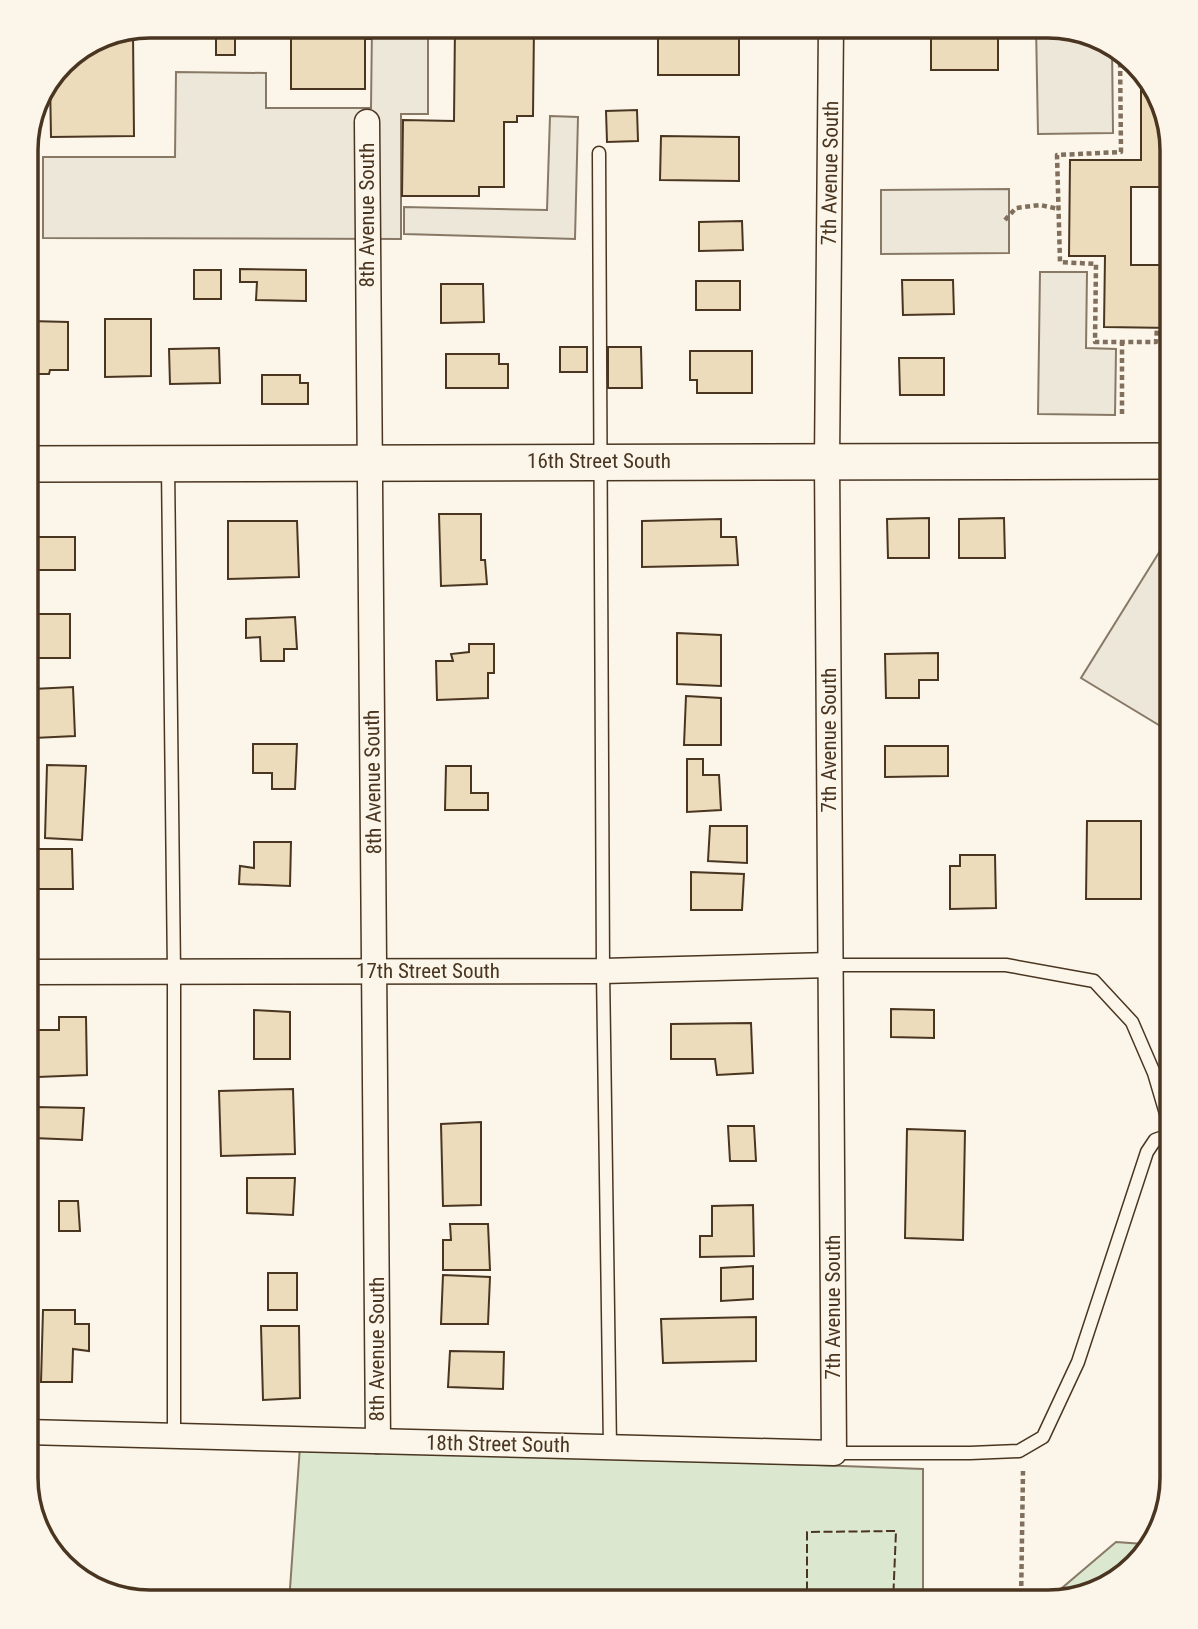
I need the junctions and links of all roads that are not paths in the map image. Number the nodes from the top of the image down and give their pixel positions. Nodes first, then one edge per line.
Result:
1 (831, 39) edge
2 (367, 122) dead end
3 (599, 153) dead end
4 (601, 461) junction
5 (827, 461) junction
6 (1160, 461) edge
7 (368, 462) junction
8 (168, 463) junction
9 (39, 464) edge
10 (831, 965) junction
11 (603, 971) junction
12 (38, 972) edge
13 (174, 972) junction
14 (375, 972) junction
15 (1160, 1093) edge
16 (1160, 1138) edge
17 (38, 1432) edge
18 (174, 1436) junction
19 (378, 1441) junction
20 (610, 1447) junction
21 (834, 1453) junction

1 - 5 street, 7th Avenue South
2 - 7 street, 8th Avenue South
3 - 4 lane
4 - 5 street, 16th Street South
4 - 7 street, 16th Street South
4 - 11 lane
5 - 6 street, 16th Street South
5 - 10 street, 7th Avenue South
7 - 8 street, 16th Street South
7 - 14 street, 8th Avenue South
8 - 9 street, 16th Street South
8 - 13 lane
10 - 11 street, 17th Street South
10 - 15 lane
10 - 21 street, 7th Avenue South
11 - 14 street, 17th Street South
11 - 20 lane
12 - 13 street, 17th Street South
13 - 14 street, 17th Street South
13 - 18 lane
14 - 19 street, 8th Avenue South
16 - 21 lane, 18th Street South
17 - 18 street, 18th Street South
18 - 19 street, 18th Street South
19 - 20 street, 18th Street South
20 - 21 street, 18th Street South

